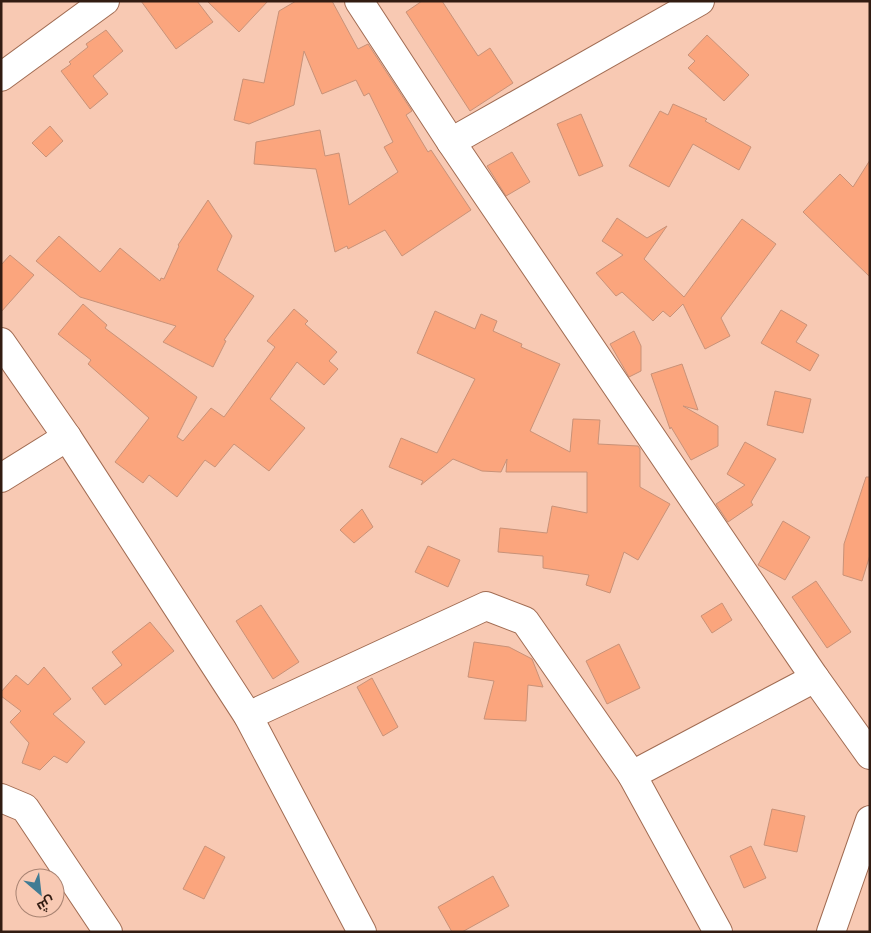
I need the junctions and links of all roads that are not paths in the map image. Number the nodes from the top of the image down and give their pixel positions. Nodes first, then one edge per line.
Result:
1 (106, 1) edge
2 (359, 1) edge
3 (700, 1) edge
4 (1, 77) edge
5 (451, 142) junction
6 (1, 342) edge
7 (67, 438) junction
8 (1, 478) edge
9 (815, 678) junction
10 (248, 716) junction
11 (870, 755) edge
12 (632, 775) junction
13 (1, 798) edge
14 (870, 820) edge
15 (108, 932) edge
16 (362, 932) edge
17 (718, 932) edge
18 (831, 932) edge

1 - 4 street
2 - 5 street
3 - 5 street
5 - 9 street
6 - 7 street
7 - 8 street
7 - 10 street
9 - 11 street
9 - 12 street
10 - 12 street
10 - 16 street
12 - 17 street
13 - 15 street
14 - 18 street

